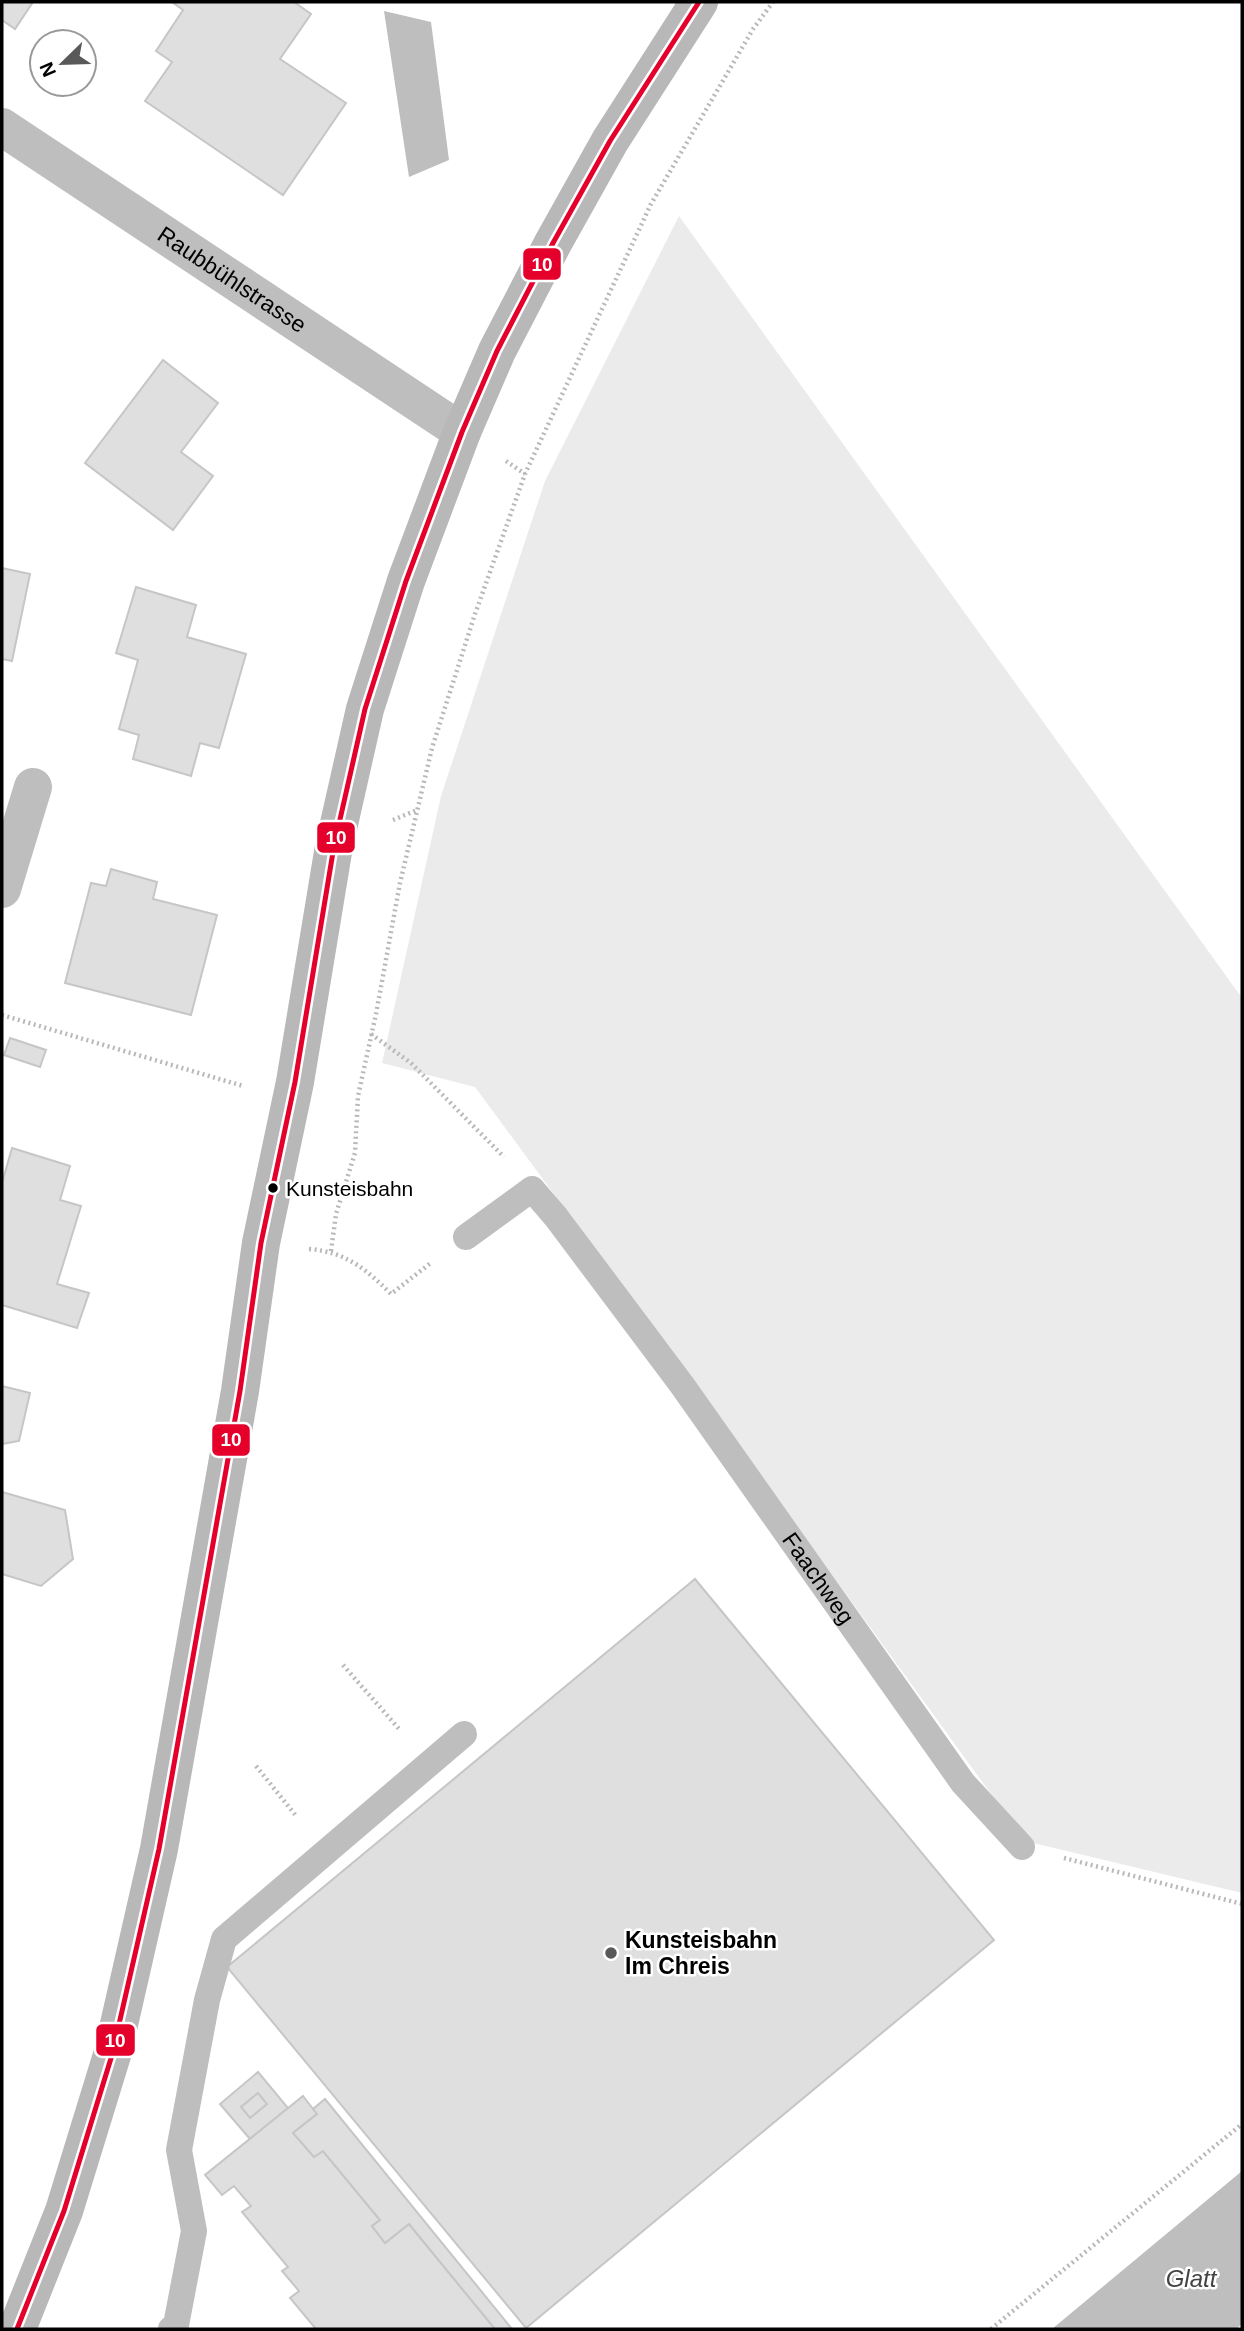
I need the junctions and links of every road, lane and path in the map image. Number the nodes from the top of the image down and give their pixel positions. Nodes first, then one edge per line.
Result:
1 (699, 2) edge
2 (773, 2) edge
3 (2, 127) edge
4 (462, 432) junction
5 (33, 787) dead end
6 (2, 889) edge
7 (2, 1015) edge
8 (371, 1034) junction
9 (244, 1086) dead end
10 (532, 1189) junction
11 (466, 1237) dead end
12 (307, 1249) dead end
13 (331, 1251) junction
14 (391, 1294) dead end
15 (343, 1665) dead end
16 (464, 1734) dead end
17 (429, 1763) junction
18 (256, 1766) dead end
19 (1022, 1847) joint
20 (326, 1852) junction
21 (1242, 1904) edge
22 (1242, 2124) edge
23 (17, 2329) edge
24 (171, 2329) edge
25 (991, 2329) edge

1 - 4 street
2 - 8 path
3 - 4 street, Raubbühlstrasse
4 - 23 street
5 - 6 street
7 - 9 path
8 - 10 path
8 - 13 path
10 - 11 lane
10 - 19 lane, Faachweg
12 - 13 path
13 - 14 path
15 - 17 path
16 - 17 lane
17 - 20 lane
18 - 20 path
19 - 21 path
20 - 24 lane
22 - 25 path

